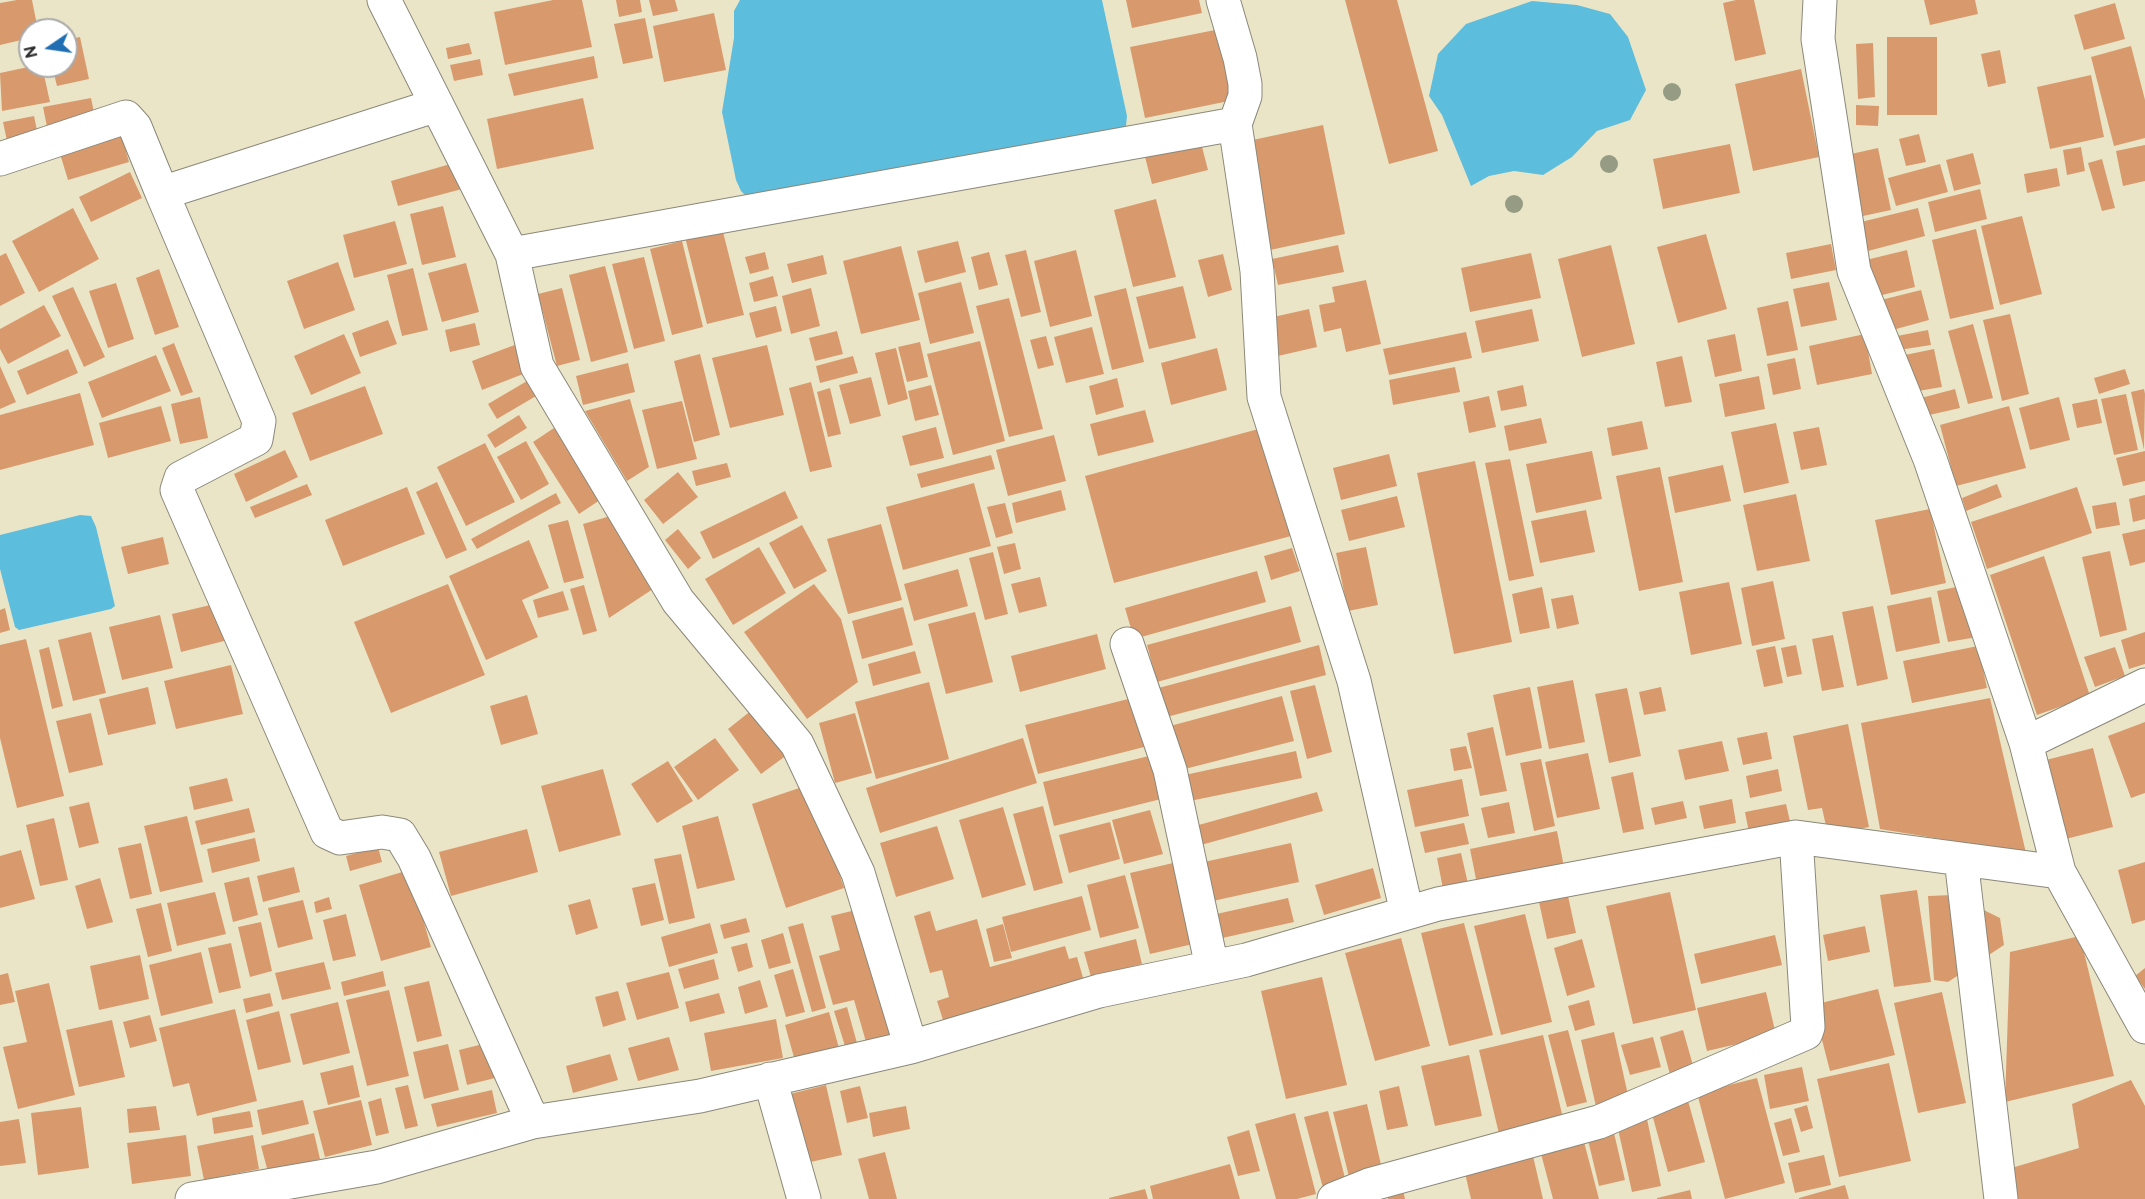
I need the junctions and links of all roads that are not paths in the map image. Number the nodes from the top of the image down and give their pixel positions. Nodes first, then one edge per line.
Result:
1 (384, 0) edge
2 (1223, 0) edge
3 (1820, 0) edge
4 (437, 105) junction
5 (1235, 124) junction
6 (0, 159) edge
7 (162, 193) junction
8 (512, 254) junction
9 (1127, 644) dead end
10 (2145, 685) edge
11 (2026, 743) junction
12 (1796, 837) junction
13 (1961, 859) junction
14 (2059, 872) junction
15 (1407, 913) junction
16 (1212, 968) junction
17 (2145, 1027) edge
18 (911, 1047) junction
19 (770, 1079) junction
20 (533, 1122) junction
21 (192, 1199) edge
22 (804, 1199) edge
23 (1334, 1199) edge
24 (2001, 1199) edge

1 - 4 street
2 - 5 street
3 - 11 street
4 - 7 street
4 - 8 street
5 - 8 street
5 - 15 street
6 - 7 street
7 - 20 street
8 - 18 street
9 - 16 street
10 - 11 street
11 - 14 street
12 - 13 street
12 - 15 street
12 - 23 street
13 - 14 street
13 - 24 street
14 - 17 street
15 - 16 street
16 - 18 street
18 - 19 street
19 - 20 street
19 - 22 street
20 - 21 street

